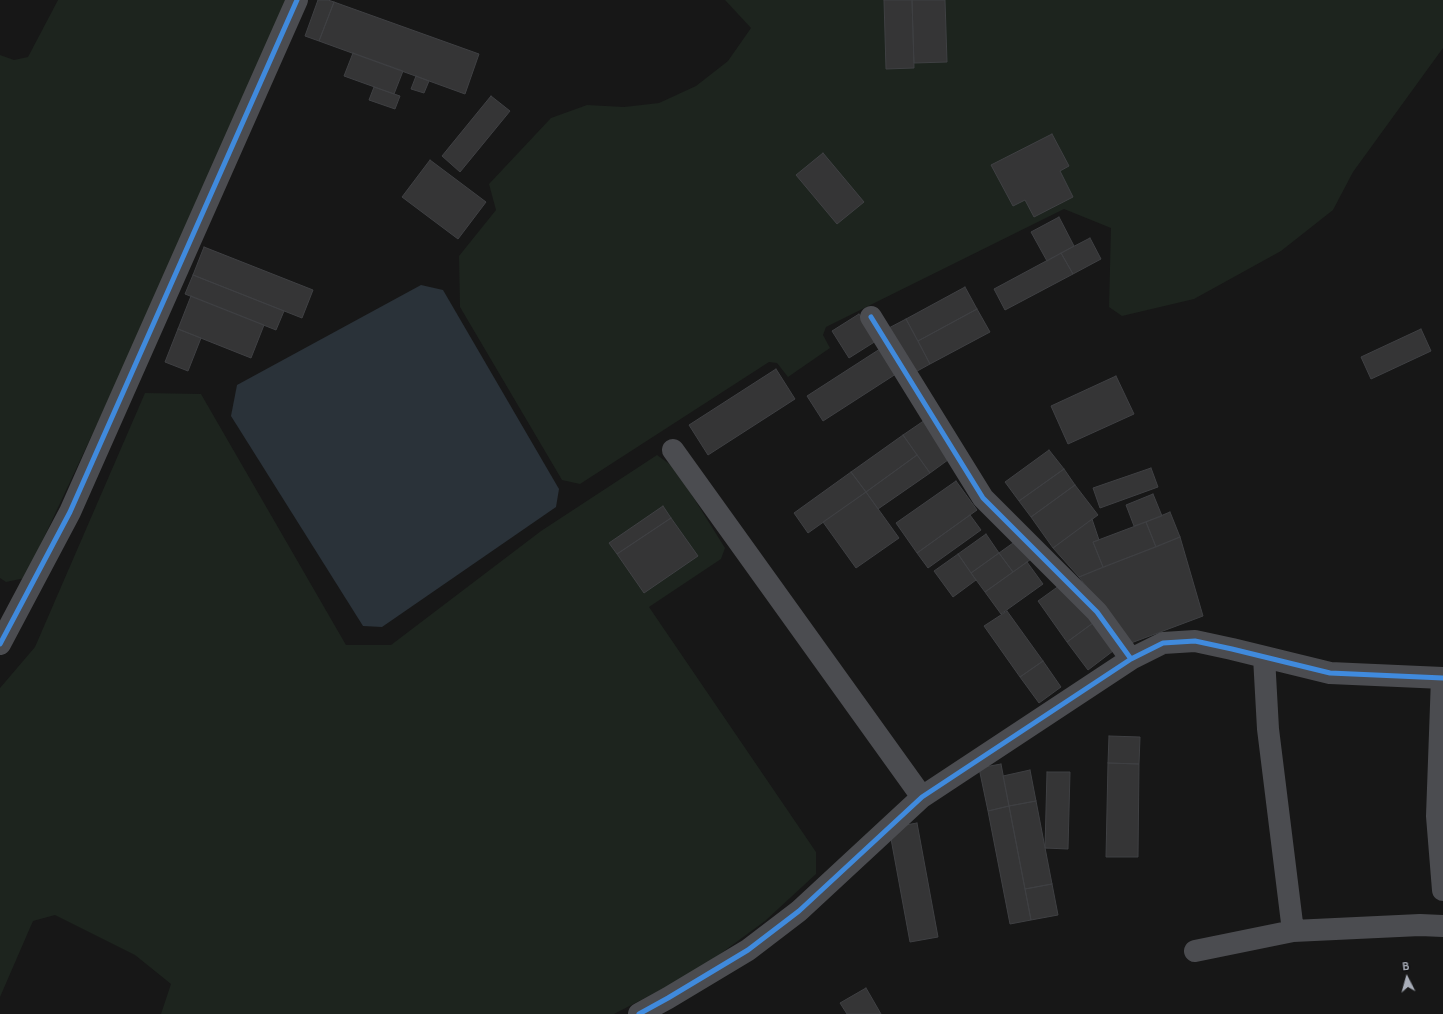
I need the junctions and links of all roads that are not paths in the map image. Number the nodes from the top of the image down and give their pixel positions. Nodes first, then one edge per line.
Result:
1 (297, 0) edge
2 (871, 317) dead end
3 (673, 450) dead end
4 (0, 644) edge
5 (1264, 657) junction
6 (1131, 659) junction
7 (1442, 678) edge
8 (922, 797) junction
9 (1443, 890) edge
10 (1443, 926) edge
11 (1293, 931) junction
12 (1195, 951) dead end
13 (639, 1014) edge

1 - 4 street
2 - 6 street
3 - 8 street
5 - 6 street
5 - 7 street
5 - 11 street
6 - 8 street
7 - 9 street
8 - 13 street
10 - 11 street
11 - 12 street

